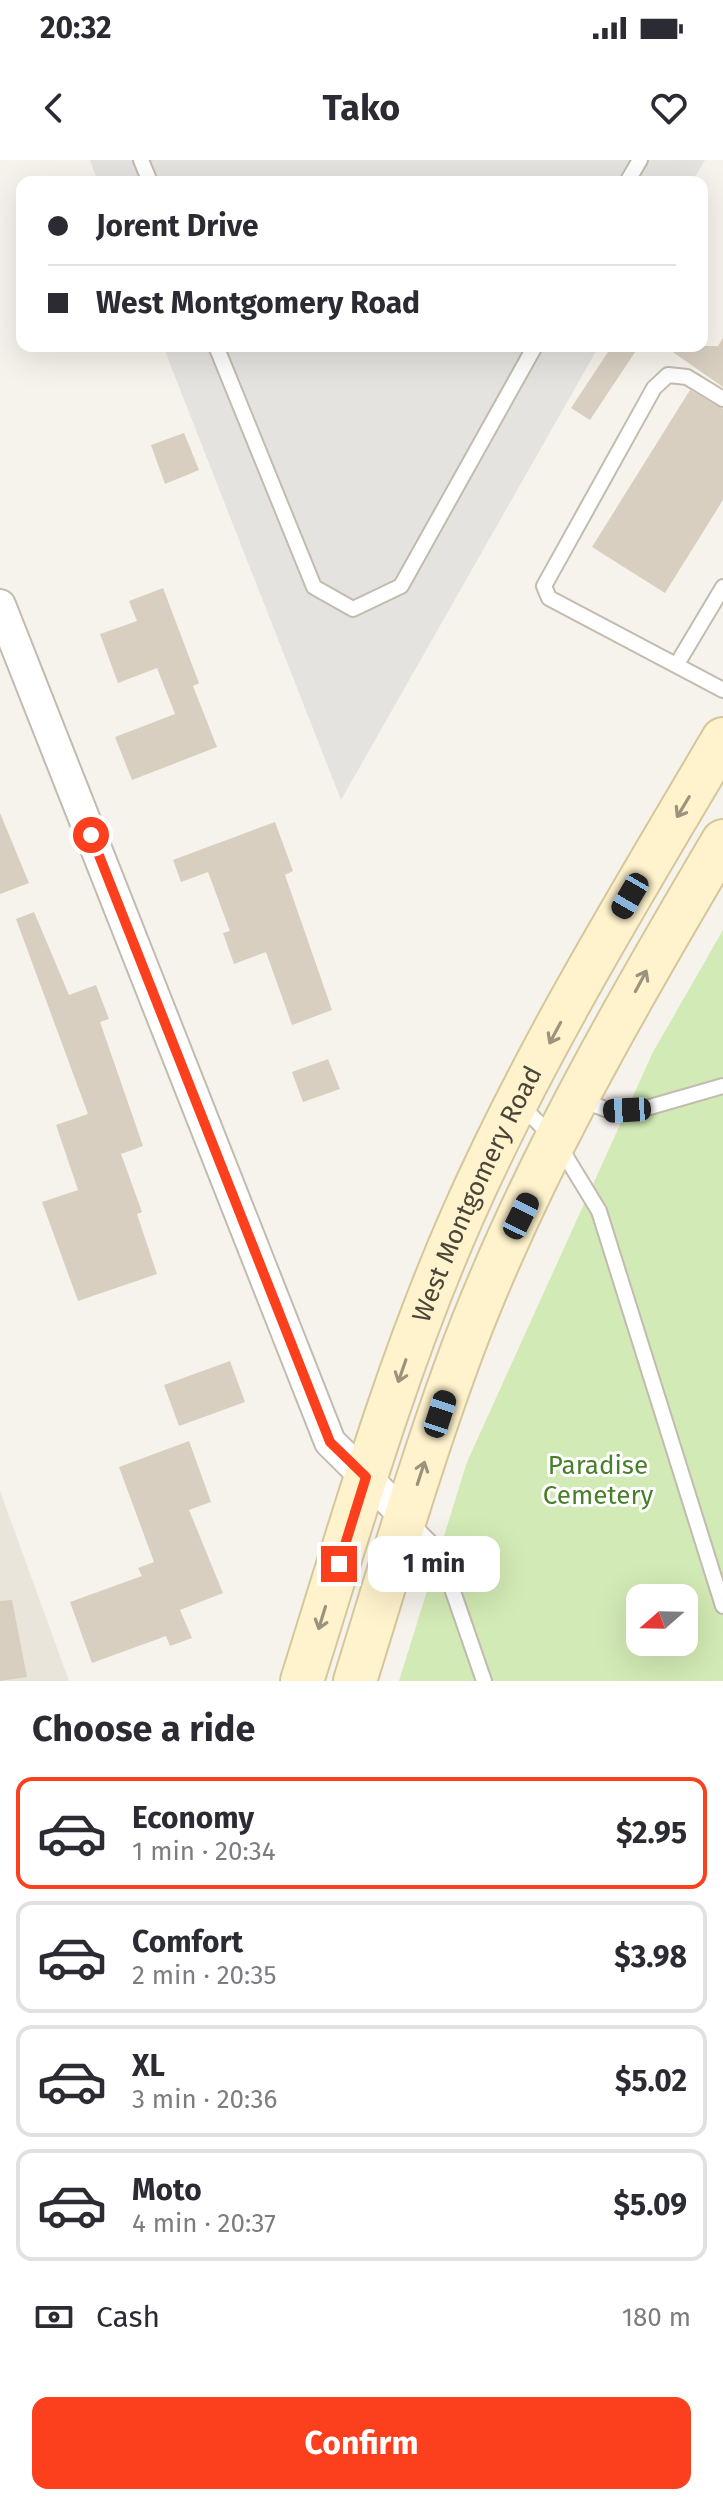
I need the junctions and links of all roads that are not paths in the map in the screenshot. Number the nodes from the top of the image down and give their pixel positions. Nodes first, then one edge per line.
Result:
1 (218, 352) edge
2 (532, 352) edge
3 (723, 399) edge
4 (723, 587) edge
5 (0, 605) edge
6 (677, 664) junction
7 (723, 690) edge
8 (723, 739) edge
9 (723, 841) edge
10 (723, 1086) edge
11 (580, 1098) junction
12 (518, 1102) junction
13 (557, 1142) junction
14 (366, 1477) junction
15 (406, 1517) junction
16 (723, 1606) edge
17 (302, 1681) edge
18 (355, 1681) edge
19 (484, 1681) edge

1 - 2 lane
3 - 6 lane
4 - 6 lane
5 - 14 street
6 - 7 lane
8 -> 12 main road, West Montgomery Road
11 -> 9 main road, West Montgomery Road
10 - 11 lane
11 - 13 main road, West Montgomery Road
12 - 13 lane
12 -> 14 main road, West Montgomery Road
15 -> 13 main road, West Montgomery Road
13 - 16 lane
14 - 15 street
14 -> 17 main road, West Montgomery Road
15 - 18 main road, West Montgomery Road
15 - 19 lane

